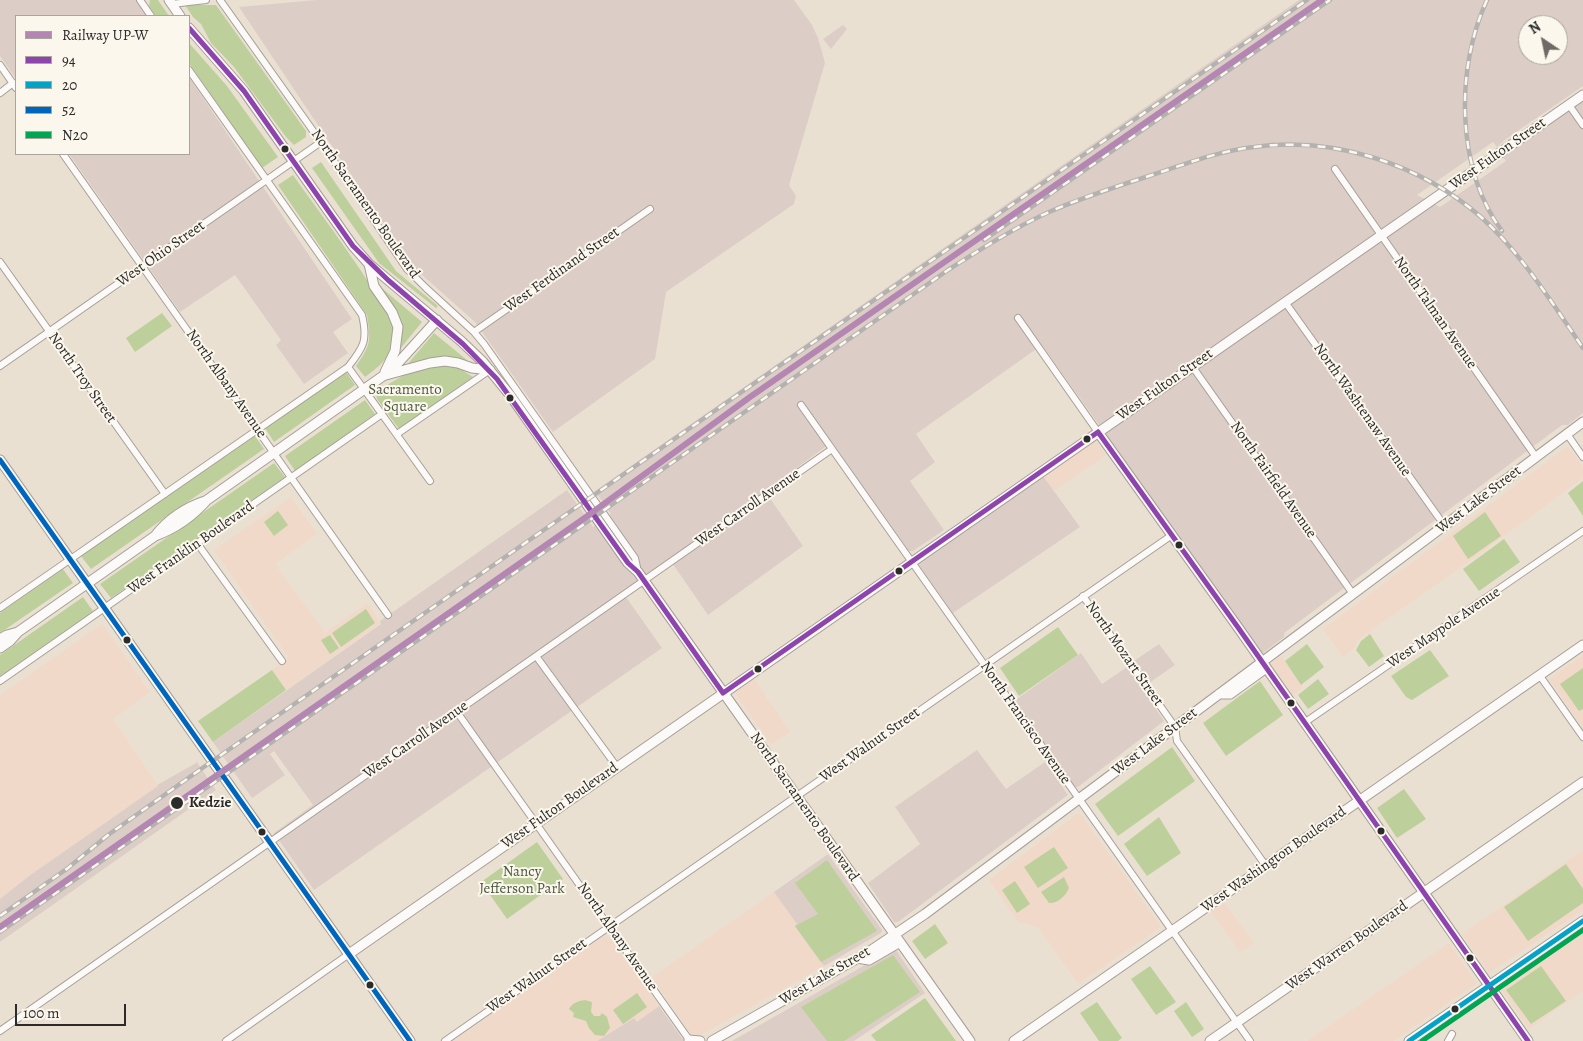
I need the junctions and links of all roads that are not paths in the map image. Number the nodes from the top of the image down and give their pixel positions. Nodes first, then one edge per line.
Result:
1 (140, 0) edge
2 (206, 0) edge
3 (220, 0) edge
4 (170, 2) edge
5 (150, 15) edge
6 (179, 15) edge
7 (190, 29) edge
8 (0, 64) edge
9 (190, 71) edge
10 (15, 86) edge
11 (0, 92) edge
12 (1583, 95) edge
13 (1569, 105) junction
14 (1583, 125) edge
15 (322, 142) junction
16 (64, 155) edge
17 (295, 161) junction
18 (1334, 169) dead end
19 (267, 180) junction
20 (650, 209) dead end
21 (1381, 236) junction
22 (0, 262) edge
23 (369, 264) junction
24 (143, 267) junction
25 (1285, 302) junction
26 (1018, 318) dead end
27 (436, 320) junction
28 (50, 332) junction
29 (474, 332) junction
30 (498, 364) junction
31 (0, 366) edge
32 (1192, 366) junction
33 (348, 367) junction
34 (490, 370) junction
35 (383, 376) junction
36 (365, 390) junction
37 (801, 405) dead end
38 (382, 414) junction
39 (1583, 422) edge
40 (258, 429) junction
41 (1098, 432) junction
42 (396, 434) junction
43 (1567, 434) junction
44 (832, 449) junction
45 (274, 453) junction
46 (1583, 456) edge
47 (1536, 457) junction
48 (0, 460) edge
49 (291, 478) junction
50 (430, 482) dead end
51 (165, 494) junction
52 (1444, 525) junction
53 (1583, 531) edge
54 (1172, 535) junction
55 (197, 543) junction
56 (70, 560) junction
57 (911, 562) junction
58 (638, 572) junction
59 (644, 580) junction
60 (87, 583) junction
61 (1353, 594) junction
62 (1083, 596) junction
63 (0, 608) edge
64 (104, 608) junction
65 (388, 615) dead end
66 (18, 632) junction
67 (0, 639) edge
68 (1583, 646) edge
69 (0, 648) edge
70 (536, 656) junction
71 (282, 661) dead end
72 (1265, 664) junction
73 (984, 665) junction
74 (1540, 676) junction
75 (0, 681) edge
76 (723, 692) junction
77 (457, 712) junction
78 (1304, 723) junction
79 (1175, 727) junction
80 (1165, 735) junction
81 (1583, 737) edge
82 (1176, 739) junction
83 (617, 767) junction
84 (1583, 782) edge
85 (796, 795) junction
86 (1079, 799) junction
87 (1359, 801) junction
88 (536, 823) junction
89 (270, 842) junction
90 (1266, 866) junction
91 (1424, 893) junction
92 (1583, 921) edge
93 (910, 924) junction
94 (609, 926) junction
95 (1172, 931) junction
96 (895, 936) junction
97 (348, 954) junction
98 (857, 958) junction
99 (1489, 986) junction
100 (1237, 1023) junction
101 (0, 1031) edge
102 (1452, 1034) dead end
103 (689, 1040) edge
104 (226, 1041) edge
105 (410, 1041) edge
106 (445, 1041) edge
107 (700, 1041) edge
108 (712, 1041) edge
109 (970, 1041) edge
110 (1014, 1041) edge
111 (1210, 1041) edge
112 (1250, 1041) edge
113 (1409, 1041) edge
114 (1448, 1041) edge
115 (1528, 1041) edge

1 - 5 street
2 - 4 street
3 - 15 street, North Sacramento Boulevard
4 - 6 street
7 - 17 street, North Sacramento Boulevard
8 - 10 street
9 - 19 street
10 - 11 street
12 - 13 street, West Fulton Street
13 - 14 street
13 - 21 street, West Fulton Street
15 - 17 street, West Ohio Street
15 - 29 street, North Sacramento Boulevard
16 - 24 street, North Albany Avenue
17 - 19 street, West Ohio Street
17 - 23 street, North Sacramento Boulevard
18 - 21 street, North Talman Avenue
19 - 24 street, West Ohio Street
19 - 33 street
20 - 29 street, West Ferdinand Street
21 - 25 street, West Fulton Street
21 - 47 street, North Talman Avenue
22 - 28 street, North Troy Street
23 - 27 street, North Sacramento Boulevard
23 - 35 street
24 - 28 street, West Ohio Street
24 - 40 street, North Albany Avenue
25 - 32 street, West Fulton Street
25 - 52 street, North Washtenaw Avenue
26 - 41 street
27 - 34 street, North Sacramento Boulevard
27 - 35 street, West Franklin Boulevard
28 - 31 street, West Ohio Street
28 - 51 street, North Troy Street
29 - 30 street, North Sacramento Boulevard
30 - 34 street
30 - 58 street, North Sacramento Boulevard
32 - 41 street, West Fulton Street
32 - 61 street, North Fairfield Avenue
33 - 36 street
33 - 40 street
34 - 35 street
34 - 42 street
34 - 58 street, North Sacramento Boulevard
35 - 36 street, West Franklin Boulevard
36 - 38 street
36 - 45 street, West Franklin Boulevard
37 - 44 street, North Francisco Avenue
38 - 42 street
38 - 49 street, West Franklin Boulevard
39 - 43 street, West Lake Street
40 - 45 street, North Albany Avenue
40 - 51 street
41 - 54 street
41 - 57 street, West Fulton Street
42 - 50 street
43 - 46 street
43 - 47 street, West Lake Street
44 - 57 street, North Francisco Avenue
44 - 59 street, West Carroll Avenue
45 - 49 street, North Albany Avenue
45 - 60 street, West Franklin Boulevard
47 - 52 street, West Lake Street
48 - 56 street
49 - 55 street, West Franklin Boulevard
49 - 65 street, North Albany Avenue
51 - 56 street
52 - 61 street, West Lake Street
53 - 78 street, West Maypole Avenue
54 - 62 street, West Walnut Street
54 - 72 street
55 - 64 street, West Franklin Boulevard
55 - 71 street
56 - 60 street
56 - 63 street
57 - 73 street, North Francisco Avenue
57 - 76 street, West Fulton Street
58 - 59 street, North Sacramento Boulevard
59 - 70 street, West Carroll Avenue
59 - 76 street, North Sacramento Boulevard
60 - 64 street
60 - 66 street, West Franklin Boulevard
61 - 72 street, West Lake Street
62 - 73 street, West Walnut Street
62 - 79 street, North Mozart Street
64 - 75 street, West Franklin Boulevard
64 - 89 street
66 - 67 street, West Franklin Boulevard
66 - 69 street, West Franklin Boulevard
68 - 74 street, West Washington Boulevard
70 - 77 street, West Carroll Avenue
70 - 83 street
72 - 78 street
72 - 79 street, West Lake Street
73 - 85 street, West Walnut Street
73 - 86 street, North Francisco Avenue
74 - 81 street
74 - 87 street, West Washington Boulevard
76 - 83 street, West Fulton Boulevard
76 - 85 street, North Sacramento Boulevard
77 - 88 street, North Albany Avenue
77 - 89 street, West Carroll Avenue
78 - 87 street
79 - 80 street, West Lake Street
79 - 82 street
80 - 82 street
80 - 86 street, West Lake Street
82 - 90 street
83 - 88 street, West Fulton Boulevard
84 - 91 street, West Warren Boulevard
85 - 94 street, West Walnut Street
85 - 96 street, North Sacramento Boulevard
86 - 93 street, West Lake Street
86 - 95 street, North Francisco Avenue
87 - 90 street, West Washington Boulevard
87 - 91 street
88 - 94 street, North Albany Avenue
88 - 97 street, West Fulton Boulevard
89 - 97 street
89 - 101 street, West Carroll Avenue
90 - 95 street, West Washington Boulevard
91 - 99 street
91 - 100 street, West Warren Boulevard
92 - 99 street
93 - 96 street, West Lake Street
93 - 96 street
94 - 103 street, North Albany Avenue
94 - 106 street, West Walnut Street
95 - 100 street, North Francisco Avenue
95 - 110 street, West Washington Boulevard
96 - 98 street, West Lake Street
96 - 98 street
96 - 109 street, North Sacramento Boulevard
97 - 104 street, West Fulton Boulevard
97 - 105 street
98 - 108 street, West Lake Street
99 - 113 street
99 - 115 street
100 - 111 street, West Warren Boulevard
100 - 112 street, North Francisco Avenue
102 - 114 street
103 - 107 street

